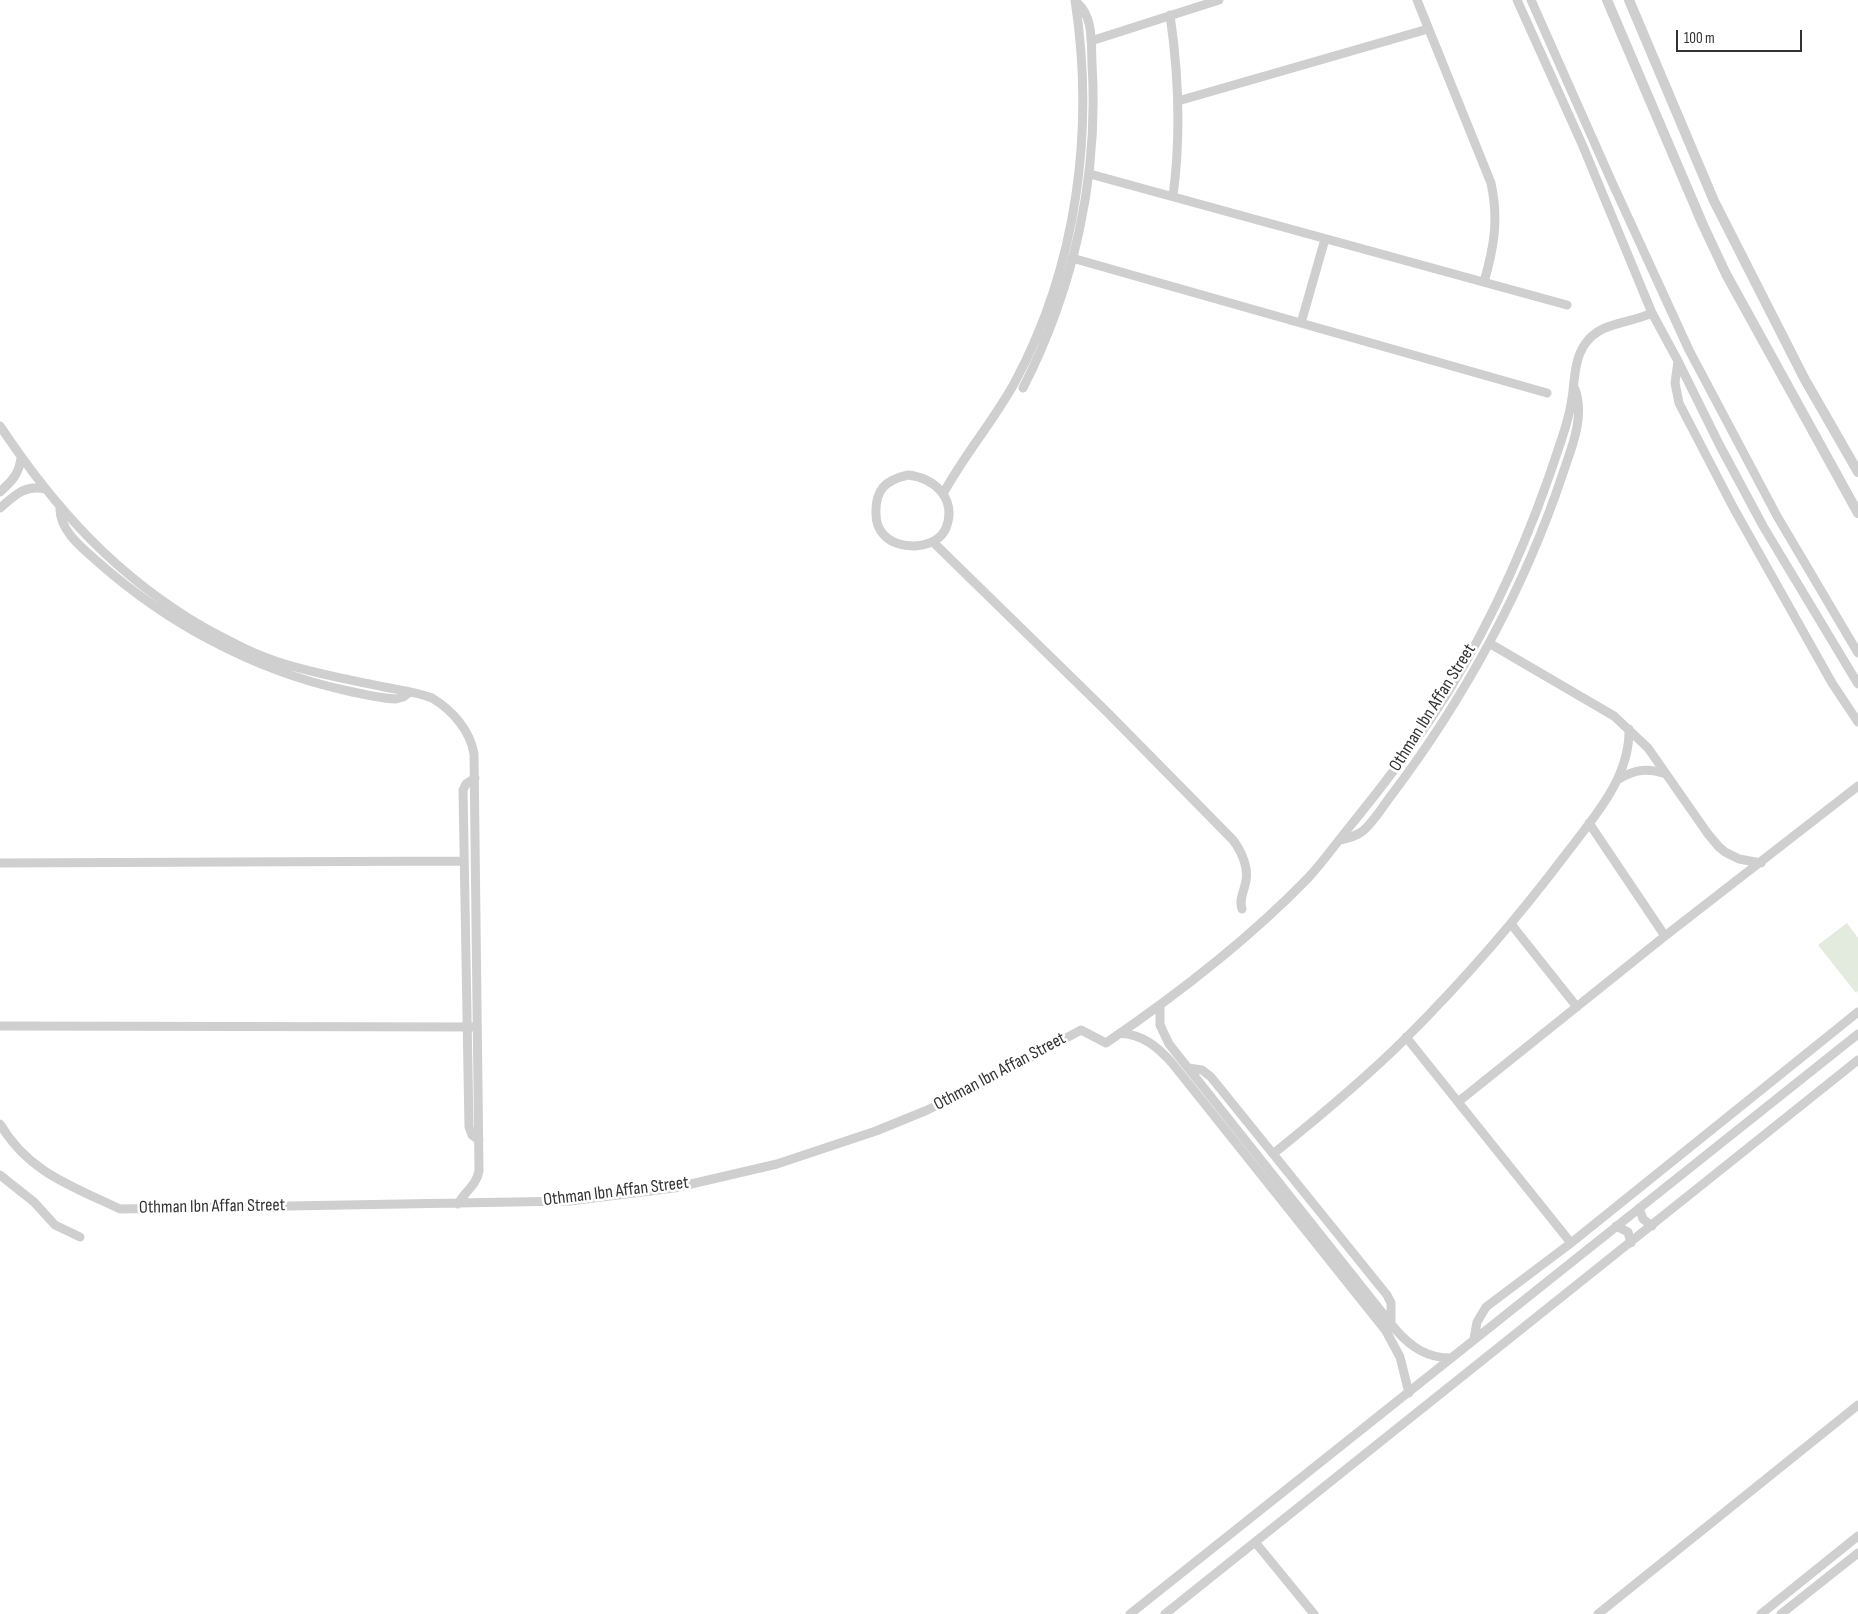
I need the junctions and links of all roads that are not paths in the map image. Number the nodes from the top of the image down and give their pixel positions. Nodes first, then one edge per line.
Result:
1 (1075, 0) edge
2 (1219, 0) edge
3 (1417, 0) edge
4 (1516, 0) edge
5 (1531, 0) edge
6 (1608, 0) edge
7 (1629, 0) edge
8 (1170, 15) junction
9 (1428, 29) junction
10 (1091, 41) junction
11 (1178, 101) junction
12 (1090, 174) junction
13 (1172, 196) junction
14 (1325, 239) junction
15 (1072, 258) junction
16 (1484, 282) junction
17 (1567, 305) dead end
18 (1652, 313) junction
19 (1301, 323) junction
20 (1678, 361) junction
21 (1574, 386) junction
22 (1023, 388) dead end
23 (1547, 393) dead end
24 (1, 430) edge
25 (21, 458) junction
26 (1858, 472) edge
27 (45, 489) junction
28 (0, 492) edge
29 (943, 494) junction
30 (0, 508) edge
31 (1858, 513) edge
32 (933, 542) junction
33 (1812, 577) junction
34 (1799, 585) junction
35 (1829, 606) junction
36 (1816, 614) junction
37 (1489, 644) junction
38 (1858, 653) edge
39 (1858, 684) edge
40 (1858, 722) edge
41 (1629, 729) junction
42 (1666, 774) junction
43 (474, 778) junction
44 (1617, 781) junction
45 (1858, 786) edge
46 (1589, 823) junction
47 (1340, 840) junction
48 (464, 860) junction
49 (0, 863) edge
50 (1761, 863) junction
51 (1242, 909) dead end
52 (1511, 924) junction
53 (1666, 936) junction
54 (1160, 1005) junction
55 (1577, 1007) junction
56 (1858, 1012) edge
57 (0, 1026) edge
58 (467, 1027) junction
59 (477, 1027) junction
60 (1120, 1033) junction
61 (1858, 1034) edge
62 (1406, 1037) junction
63 (1858, 1060) edge
64 (1188, 1068) junction
65 (1458, 1102) junction
66 (0, 1124) edge
67 (479, 1140) junction
68 (1273, 1154) junction
69 (0, 1175) edge
70 (458, 1204) junction
71 (1639, 1208) junction
72 (1616, 1226) junction
73 (1652, 1226) junction
74 (80, 1236) dead end
75 (1571, 1243) junction
76 (1631, 1243) junction
77 (1391, 1323) junction
78 (1474, 1339) junction
79 (1451, 1358) junction
80 (1409, 1393) junction
81 (1855, 1408) edge
82 (1858, 1420) edge
83 (1858, 1536) edge
84 (1255, 1542) junction
85 (1858, 1553) edge
86 (1130, 1614) edge
87 (1165, 1614) edge
88 (1314, 1614) edge
89 (1598, 1614) edge
90 (1761, 1614) edge
91 (1781, 1614) edge

1 - 10 street
1 - 29 street
2 - 8 street
3 - 9 street
4 - 18 street
5 - 33 street
6 - 31 street
7 - 26 street
8 - 10 street
8 - 11 street
9 - 11 street
9 - 16 street
10 - 12 street
11 - 13 street
12 - 13 street
12 - 15 street
13 - 14 street
14 - 16 street
14 - 19 street
15 - 19 street
15 - 22 street
16 - 17 street
18 - 20 street
18 - 21 street, Othman Ibn Affan Street
19 - 23 street
20 - 34 street
20 - 40 street
21 - 37 street
21 - 47 street, Othman Ibn Affan Street
24 - 25 street
25 - 27 street
25 - 28 street
27 - 30 street
27 - 43 street
29 - 32 street
29 - 32 street
32 - 51 street
33 - 34 street
33 - 35 street
34 - 36 street
35 - 36 street
35 - 38 street
36 - 39 street
37 - 41 street
37 - 47 street
41 - 42 street
41 - 44 street
42 - 44 street
42 - 50 street
43 - 48 street
43 - 59 street
44 - 46 street
45 - 50 street
46 - 52 street
46 - 53 street
47 - 54 street, Othman Ibn Affan Street
48 - 49 street
48 - 58 street
50 - 53 street
52 - 55 street
52 - 62 street
53 - 55 street
54 - 60 street, Othman Ibn Affan Street
54 - 64 street
55 - 65 street
56 - 75 street
57 - 58 street
58 - 59 street
58 - 67 street
59 - 67 street
60 - 70 street, Othman Ibn Affan Street
60 - 80 street
61 - 71 street
62 - 65 street
62 - 68 street
63 - 73 street
64 - 68 street
64 - 77 street
65 - 75 street
66 - 70 street, Othman Ibn Affan Street
67 - 70 street
68 - 77 street
69 - 74 street
71 - 72 street
71 - 73 street
72 - 76 street
72 - 78 street
73 - 76 street
75 - 78 street
76 - 84 street
77 - 79 street
78 - 79 street
79 - 80 street
80 - 86 street
81 - 82 street
81 - 89 street
83 - 90 street
84 - 87 street
84 - 88 street
85 - 91 street

